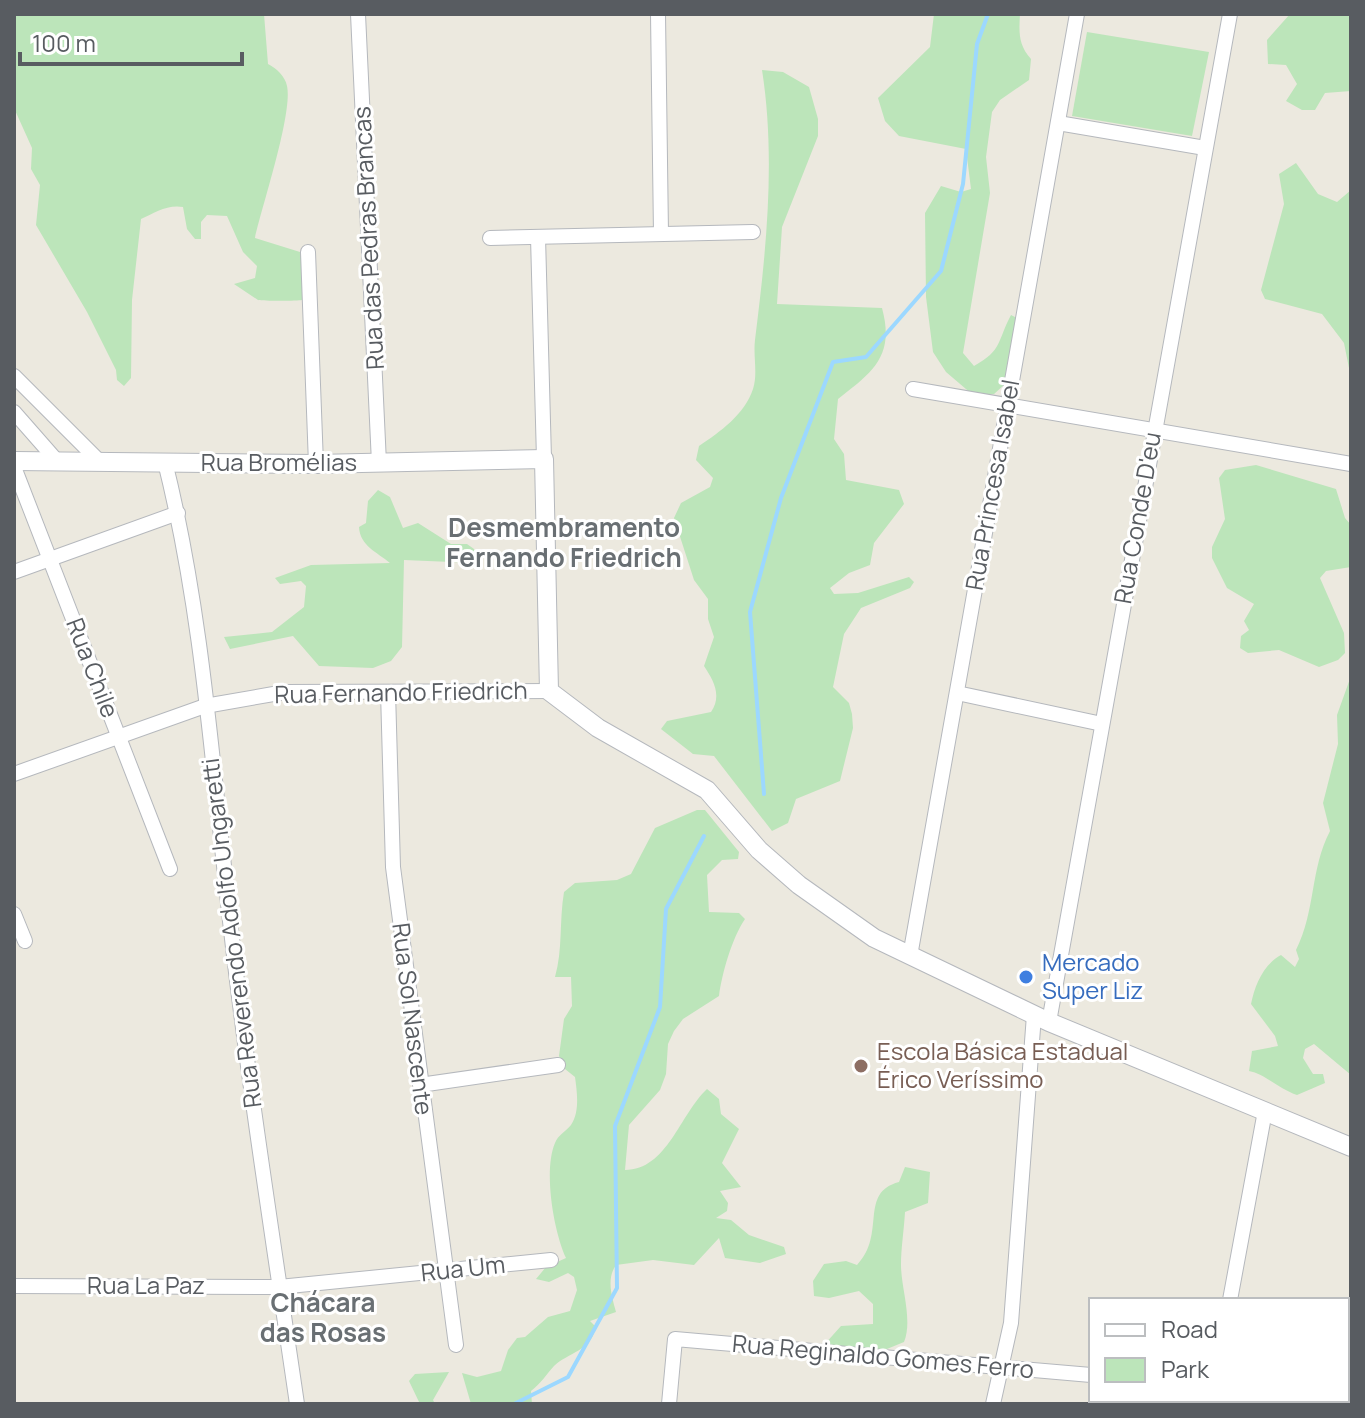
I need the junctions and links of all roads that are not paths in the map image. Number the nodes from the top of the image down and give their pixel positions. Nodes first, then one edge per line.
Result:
1 (358, 14) edge
2 (658, 14) edge
3 (1077, 14) edge
4 (1230, 14) edge
5 (1058, 123) junction
6 (1205, 148) junction
7 (753, 232) dead end
8 (661, 234) junction
9 (538, 237) junction
10 (490, 238) dead end
11 (308, 252) dead end
12 (14, 376) edge
13 (913, 389) dead end
14 (1006, 406) junction
15 (14, 412) edge
16 (1154, 431) junction
17 (544, 459) junction
18 (98, 460) junction
19 (57, 461) junction
20 (165, 462) junction
21 (379, 463) junction
22 (14, 464) edge
23 (316, 464) junction
24 (1351, 464) edge
25 (178, 513) junction
26 (50, 559) junction
27 (14, 572) edge
28 (549, 691) junction
29 (388, 692) junction
30 (957, 693) junction
31 (205, 706) junction
32 (1102, 724) junction
33 (119, 736) junction
34 (14, 774) edge
35 (170, 869) dead end
36 (14, 914) edge
37 (25, 941) dead end
38 (910, 956) junction
39 (1042, 1018) junction
40 (558, 1065) dead end
41 (420, 1085) junction
42 (1265, 1111) junction
43 (1351, 1147) edge
44 (551, 1260) dead end
45 (447, 1271) junction
46 (14, 1286) edge
47 (279, 1287) junction
48 (1230, 1298) edge
49 (456, 1345) dead end
50 (1003, 1368) junction
51 (1089, 1375) edge
52 (297, 1404) edge
53 (669, 1404) edge
54 (993, 1404) edge

1 - 21 street, Rua das Pedras Brancas
2 - 8 street
3 - 5 street, Rua Princesa Isabel
4 - 6 street, Rua Conde D'eu
5 - 6 street
5 - 14 street, Rua Princesa Isabel
6 - 16 street, Rua Conde D'eu
7 - 8 street
8 - 9 street
9 - 10 street
9 - 17 street
11 - 23 street
12 - 18 street
13 - 14 street
14 - 16 street
14 - 30 street, Rua Princesa Isabel
15 - 19 street
16 - 24 street
16 - 32 street, Rua Conde D'eu
17 - 21 street, Rua Bromélias
17 - 28 street
18 - 19 street, Rua Bromélias
18 - 20 street, Rua Bromélias
19 - 22 street, Rua Bromélias
20 - 23 street, Rua Bromélias
20 - 25 street, Rua Reverendo Adolfo Ungaretti
21 - 23 street, Rua Bromélias
22 - 26 street, Rua Chile
25 - 26 street
25 - 31 street, Rua Reverendo Adolfo Ungaretti
26 - 27 street
26 - 33 street, Rua Chile
28 - 29 street, Rua Fernando Friedrich
28 - 38 street
29 - 31 street, Rua Fernando Friedrich
29 - 41 street, Rua Sol Nascente
30 - 32 street
30 - 38 street, Rua Princesa Isabel
31 - 33 street, Rua Fernando Friedrich
31 - 47 street, Rua Reverendo Adolfo Ungaretti
32 - 39 street, Rua Conde D'eu
33 - 34 street, Rua Fernando Friedrich
33 - 35 street, Rua Chile
36 - 37 street
38 - 39 street
39 - 42 street
39 - 50 street, Rua Conde D'eu
40 - 41 street
41 - 45 street, Rua Sol Nascente
42 - 43 street
42 - 48 street
44 - 45 street, Rua Um
45 - 47 street, Rua Um
45 - 49 street, Rua Sol Nascente
46 - 47 street, Rua La Paz
47 - 52 street, Rua Reverendo Adolfo Ungaretti
50 - 51 street, Rua Reginaldo Gomes Ferro
50 - 53 street, Rua Reginaldo Gomes Ferro
50 - 54 street, Rua Conde D'eu

